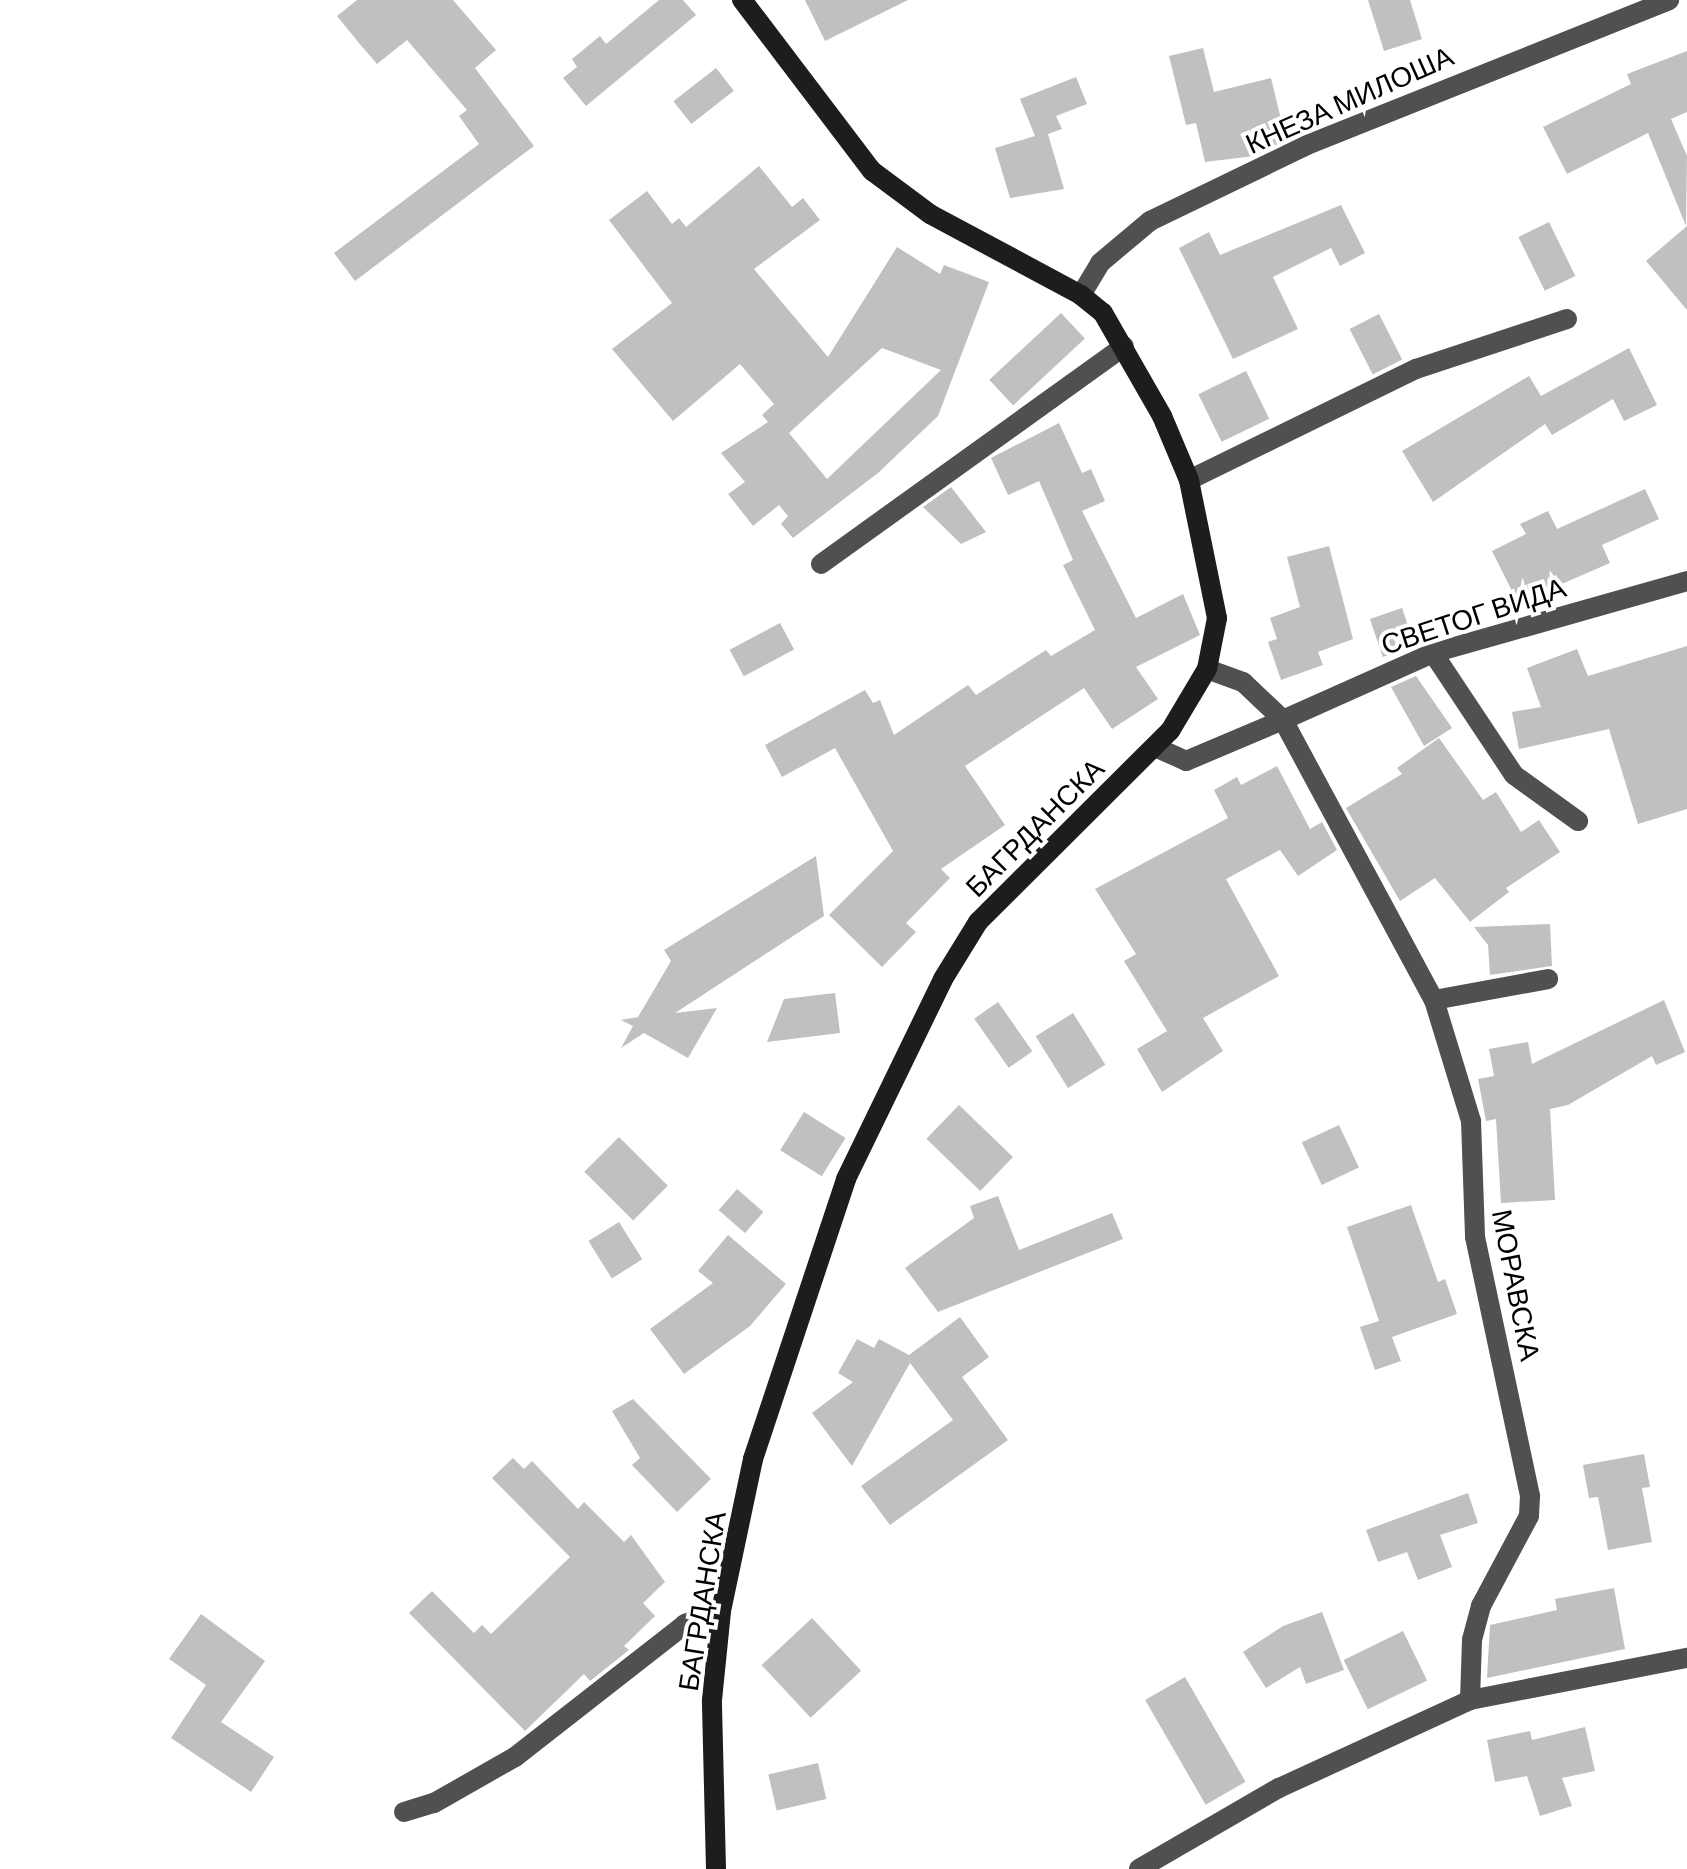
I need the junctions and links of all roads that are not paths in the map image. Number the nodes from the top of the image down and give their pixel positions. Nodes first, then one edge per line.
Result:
1 (742, 0) edge
2 (1669, 0) edge
3 (1081, 294) junction
4 (1566, 319) dead end
5 (1124, 346) junction
6 (1189, 480) junction
7 (821, 564) dead end
8 (1687, 581) edge
9 (1433, 653) junction
10 (1208, 668) junction
11 (1282, 720) junction
12 (1155, 747) junction
13 (1578, 822) dead end
14 (1548, 979) dead end
15 (1434, 1000) junction
16 (721, 1611) junction
17 (1687, 1658) edge
18 (1470, 1700) junction
19 (404, 1812) dead end
20 (716, 1869) edge
21 (1139, 1869) edge

1 - 3 street, БАГРДАНСКА
2 - 3 street, КНЕЗА МИЛОША
3 - 5 street, БАГРДАНСКА
4 - 6 street
5 - 6 street, БАГРДАНСКА
5 - 7 street
6 - 10 street, БАГРДАНСКА
8 - 9 street, СВЕТОГ ВИДА
9 - 11 street, СВЕТОГ ВИДА
9 - 13 street
10 - 11 street, МОРАВСКА
10 - 12 street, БАГРДАНСКА
11 - 12 street, СВЕТОГ ВИДА
11 - 15 street, МОРАВСКА
12 - 16 street, БАГРДАНСКА
14 - 15 street
15 - 18 street, МОРАВСКА
16 - 19 street
16 - 20 street, БАГРДАНСКА
17 - 18 street
18 - 21 street

